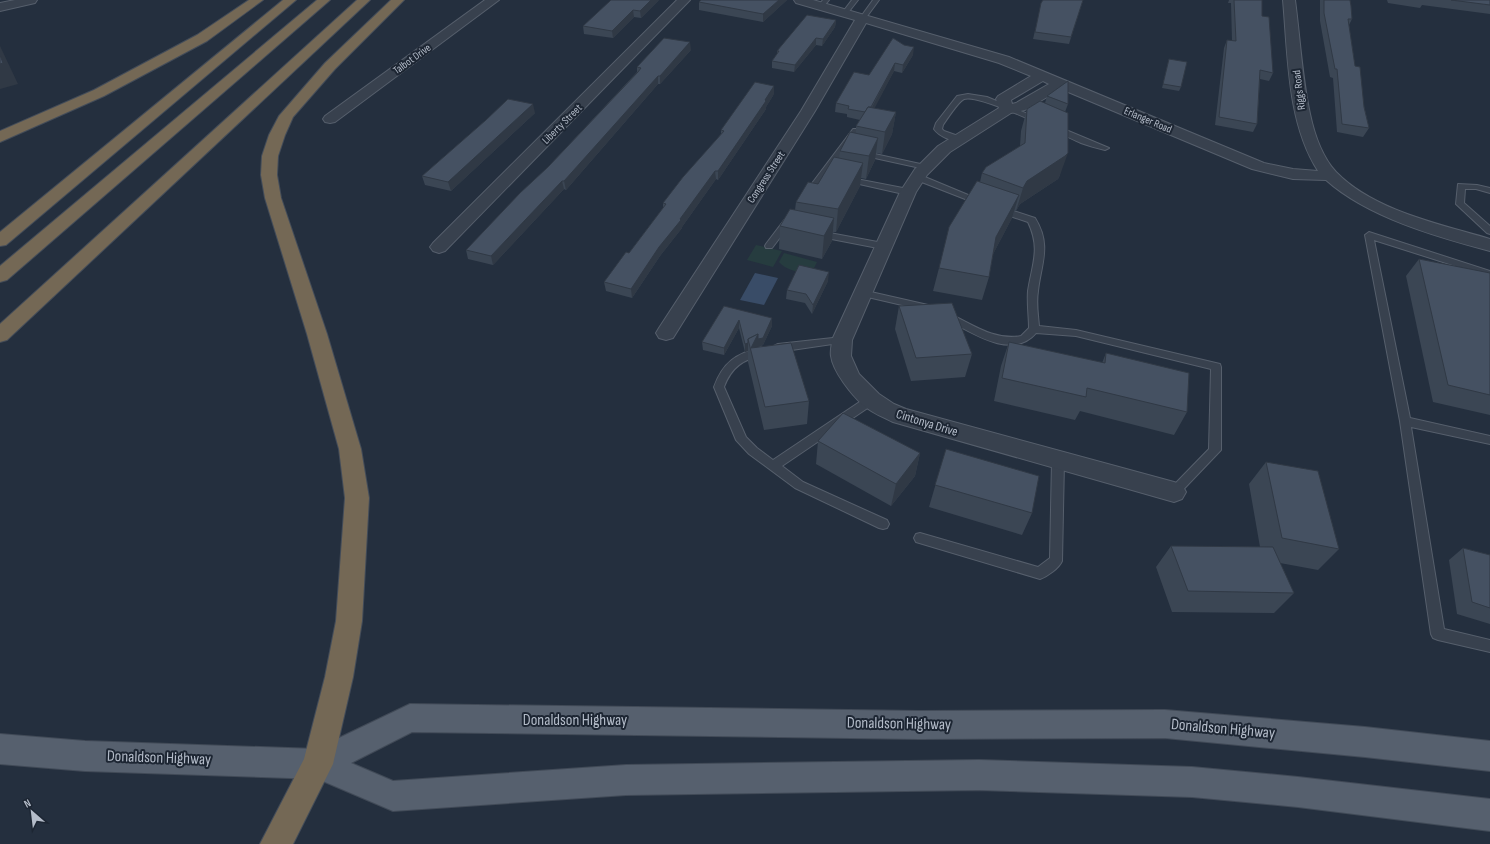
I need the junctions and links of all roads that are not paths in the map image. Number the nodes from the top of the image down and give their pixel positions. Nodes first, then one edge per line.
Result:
1 (31, 0) edge
2 (257, 0) edge
3 (290, 0) edge
4 (324, 0) edge
5 (364, 0) edge
6 (398, 0) edge
7 (493, 0) edge
8 (684, 0) edge
9 (800, 0) edge
10 (855, 0) edge
11 (876, 0) edge
12 (1289, 0) edge
13 (824, 3) edge
14 (0, 7) edge
15 (845, 13) junction
16 (863, 18) junction
17 (1042, 76) junction
18 (1061, 83) junction
19 (1008, 109) junction
20 (330, 119) dead end
21 (856, 131) dead end
22 (0, 137) edge
23 (958, 139) junction
24 (1105, 148) dead end
25 (842, 149) junction
26 (831, 175) junction
27 (1329, 175) junction
28 (916, 179) junction
29 (1490, 191) edge
30 (801, 204) edge
31 (792, 216) edge
32 (1490, 231) edge
33 (806, 232) edge
34 (0, 240) edge
35 (1490, 245) edge
36 (769, 246) dead end
37 (883, 246) junction
38 (439, 247) dead end
39 (1490, 274) edge
40 (0, 276) edge
41 (862, 293) junction
42 (1034, 329) junction
43 (666, 333) dead end
44 (0, 335) edge
45 (842, 340) junction
46 (871, 400) junction
47 (1405, 421) junction
48 (1490, 440) edge
49 (1058, 461) junction
50 (773, 466) junction
51 (1174, 492) joint
52 (883, 524) dead end
53 (920, 538) dead end
54 (1490, 646) edge
55 (0, 749) edge
56 (1490, 756) edge
57 (318, 764) junction
58 (1490, 815) edge
59 (276, 844) edge

1 - 14 street
2 - 22 highway
3 - 34 highway
4 - 40 highway
5 - 44 highway
6 - 57 highway
7 - 20 street, Talbot Drive
8 - 38 street, Liberty Street
9 - 13 street, Erlanger Road
10 - 15 lane
11 - 16 lane
12 - 27 street, Riggs Road
13 - 15 street, Erlanger Road
15 - 16 street, Erlanger Road
16 - 17 street, Erlanger Road
16 - 43 street, Congress Street
17 - 18 street, Erlanger Road
17 - 19 street
18 - 19 street, Cintonya Drive
18 - 27 street, Erlanger Road
19 - 23 street, Cintonya Drive
19 - 23 lane
19 - 24 lane
21 - 25 lane
23 - 28 street, Cintonya Drive
25 - 26 lane
25 - 28 lane
26 - 28 lane
26 - 30 lane
27 - 35 street
28 - 37 street, Cintonya Drive
28 - 42 lane
29 - 32 lane
31 - 36 lane
33 - 37 lane
37 - 41 street, Cintonya Drive
39 - 47 lane
41 - 42 lane
41 - 45 street, Cintonya Drive
42 - 51 lane
45 - 46 street, Cintonya Drive
45 - 50 lane
46 - 49 street, Cintonya Drive
46 - 50 lane
47 - 48 lane
47 - 54 lane
49 - 51 street, Cintonya Drive
49 - 53 lane
50 - 52 lane
55 - 57 main road, Donaldson Highway
56 - 57 main road, Donaldson Highway
57 - 58 main road, Donaldson Highway
57 - 59 highway

